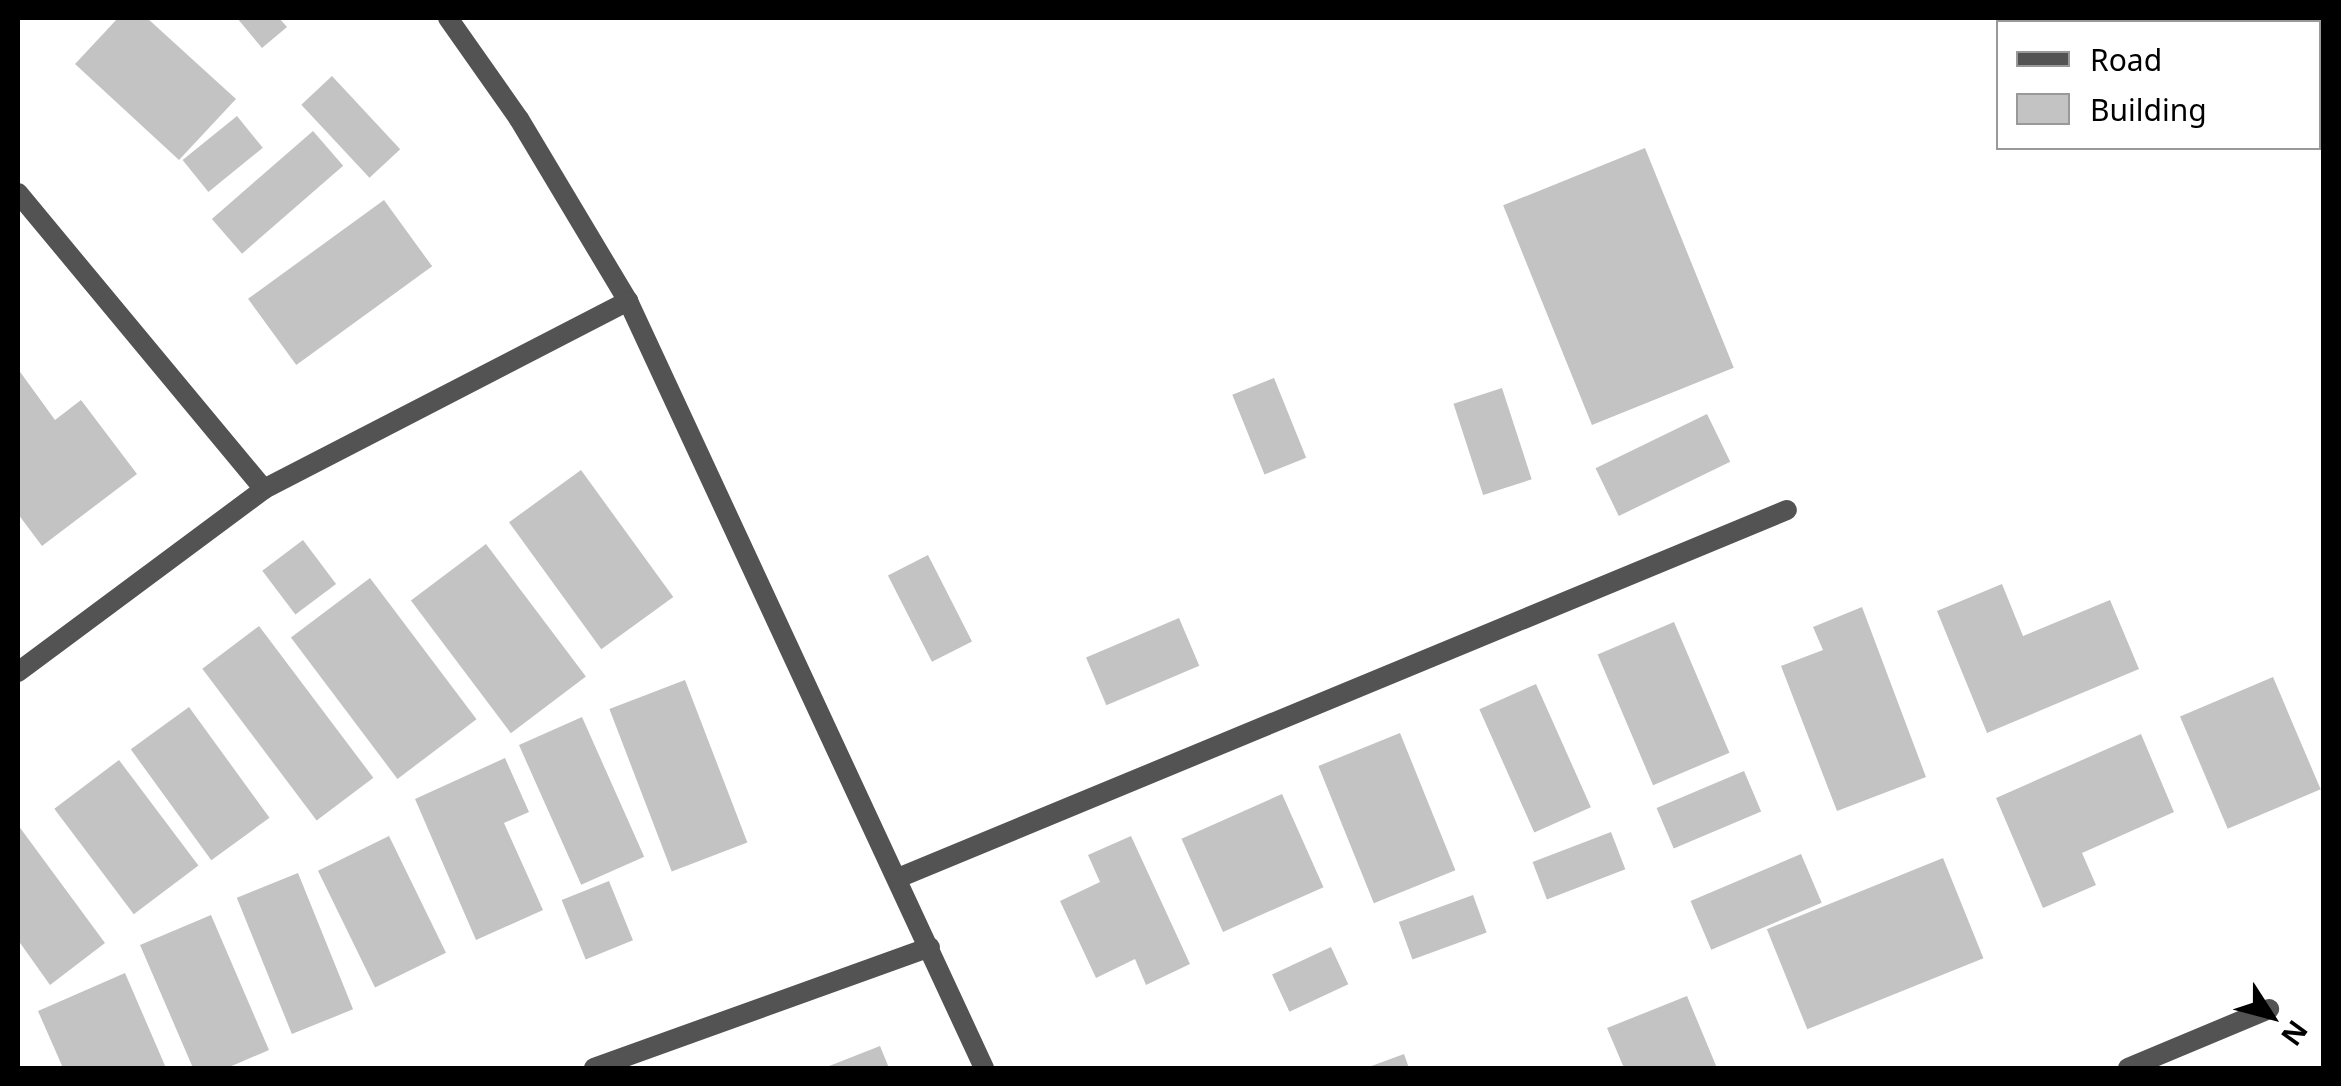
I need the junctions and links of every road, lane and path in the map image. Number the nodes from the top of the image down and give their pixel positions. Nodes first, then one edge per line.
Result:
1 (448, 18) edge
2 (18, 193) edge
3 (628, 301) junction
4 (264, 488) junction
5 (1787, 510) dead end
6 (18, 672) edge
7 (898, 878) junction
8 (930, 947) junction
9 (2269, 1009) dead end
10 (594, 1068) edge
11 (984, 1068) edge
12 (2128, 1068) edge

1 - 3 street
2 - 4 street
3 - 4 street
3 - 7 street
4 - 6 street
5 - 7 street
7 - 8 street
8 - 10 street
8 - 11 street
9 - 12 street

